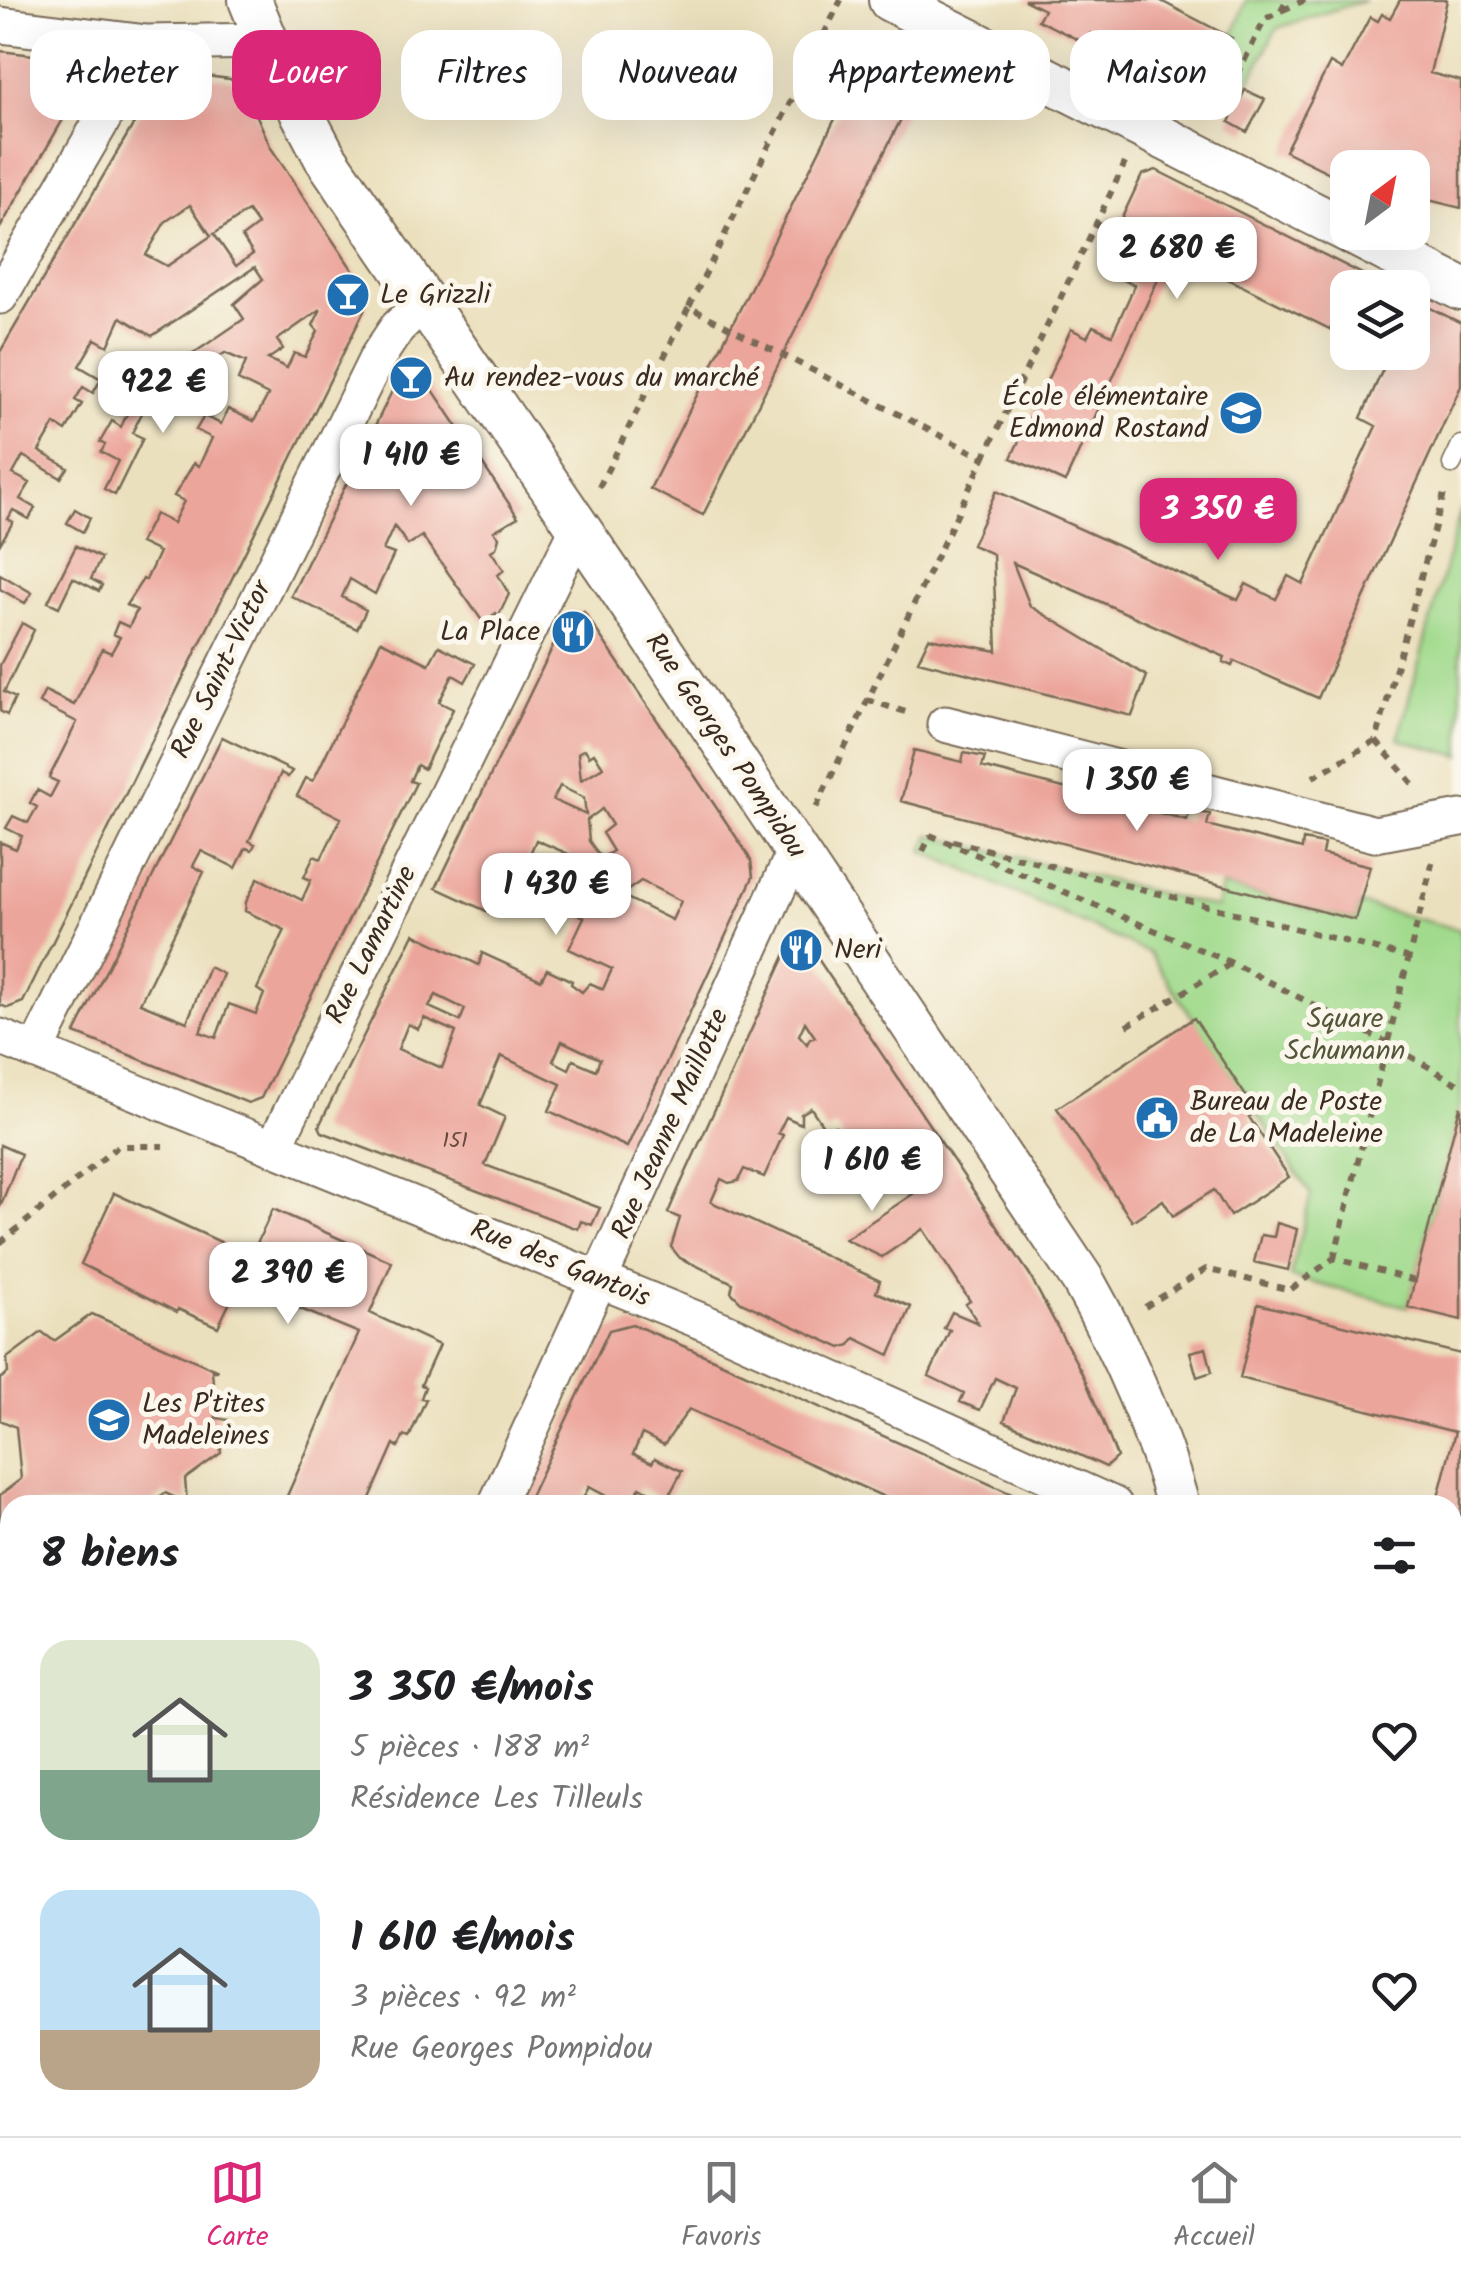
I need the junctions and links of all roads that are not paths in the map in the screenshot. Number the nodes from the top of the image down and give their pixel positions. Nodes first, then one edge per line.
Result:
1 (250, 0) edge
2 (890, 0) edge
3 (0, 25) edge
4 (41, 30) edge
5 (262, 30) edge
6 (102, 120) edge
7 (303, 120) edge
8 (1330, 222) edge
9 (1384, 250) edge
10 (1461, 289) edge
11 (0, 296) edge
12 (425, 301) junction
13 (1461, 445) edge
14 (1452, 464) road end
15 (578, 528) junction
16 (945, 724) dead end
17 (1452, 820) edge
18 (795, 851) junction
19 (0, 1038) edge
20 (36, 1051) junction
21 (274, 1147) junction
22 (600, 1279) junction
23 (501, 1495) edge
24 (1092, 1495) edge
25 (1165, 1495) edge

1 - 5 street, Rue Georges Pompidou
2 - 8 street
3 - 4 street
6 - 11 street
7 - 12 street, Rue Georges Pompidou
9 - 10 street
12 - 15 street, Rue Georges Pompidou
12 - 20 street, Rue Saint-Victor
13 - 14 lane
15 - 18 street, Rue Georges Pompidou
15 - 21 street, Rue Lamartine
16 - 17 street
18 - 22 street, Rue Jeanne Maillotte
18 - 25 street, Rue Georges Pompidou
19 - 20 street, Rue des Gantois
20 - 21 street, Rue des Gantois
21 - 22 street, Rue des Gantois
22 - 23 street, Rue Jeanne Maillotte
22 - 24 street, Rue des Gantois

